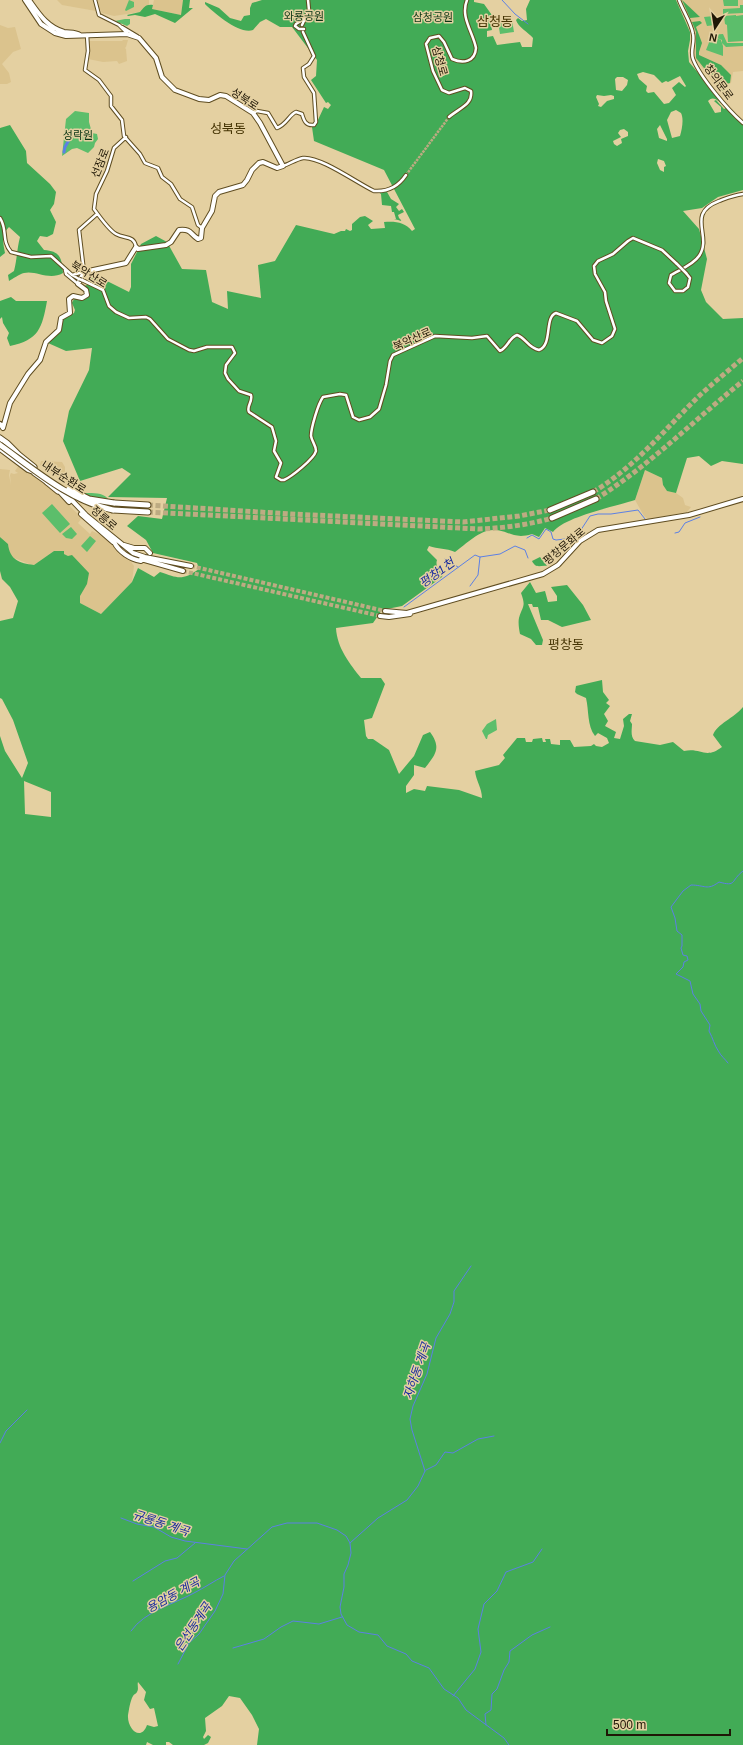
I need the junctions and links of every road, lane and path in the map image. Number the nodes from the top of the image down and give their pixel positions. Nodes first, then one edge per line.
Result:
1 (25, 0) edge
2 (29, 0) edge
3 (95, 0) edge
4 (308, 0) edge
5 (467, 0) edge
6 (679, 0) edge
7 (304, 19) junction
8 (302, 25) dead end
9 (120, 26) junction
10 (127, 34) junction
11 (80, 35) junction
12 (87, 35) junction
13 (117, 35) junction
14 (139, 38) junction
15 (253, 113) junction
16 (449, 117) tunnel mouth
17 (743, 123) edge
18 (126, 137) junction
19 (283, 166) junction
20 (406, 175) tunnel mouth
21 (743, 194) edge
22 (97, 214) junction
23 (0, 218) edge
24 (202, 228) junction
25 (136, 247) junction
26 (65, 269) junction
27 (84, 272) junction
28 (72, 275) junction
29 (78, 284) junction
30 (0, 424) edge
31 (0, 438) edge
32 (0, 446) edge
33 (24, 463) junction
34 (28, 470) junction
35 (39, 473) junction
36 (58, 491) junction
37 (593, 492) tunnel mouth
38 (596, 499) tunnel mouth
39 (743, 499) edge
40 (148, 505) tunnel mouth
41 (550, 510) tunnel mouth
42 (148, 512) tunnel mouth
43 (552, 518) tunnel mouth
44 (97, 529) junction
45 (110, 536) junction
46 (116, 542) junction
47 (150, 553) dead end
48 (141, 561) dead end
49 (191, 566) tunnel mouth
50 (183, 572) tunnel mouth
51 (421, 609) junction
52 (386, 611) tunnel mouth
53 (380, 616) tunnel mouth

1 - 11 main road
2 - 11 main road
3 - 9 street
4 - 7 street
5 - 16 street, 삼청로
6 - 17 street, 창의문로
7 - 8 street
7 - 15 street
9 - 10 street
9 - 13 street
9 - 14 street
10 - 13 main road
10 - 14 main road
11 - 12 main road
12 - 13 main road
12 - 18 street
14 - 15 main road, 성북로
15 - 19 main road, 성북로
18 - 22 street, 선잠로
18 - 24 street
19 - 20 street
19 - 24 main road
21 - 28 street, 북악산로, bridge
22 - 25 street
22 - 27 street
23 - 26 street, 북악산로
24 - 25 main road
25 - 27 main road
26 - 28 street, 북악산로
26 - 29 street
27 - 28 street
27 - 29 main road
29 - 30 main road
31 - 33 highway
32 - 33 main road, 정릉로
32 - 35 main road, 정릉로
32 - 36 highway, bridge
32 - 40 highway, 내부순환로, bridge
32 - 42 highway, 내부순환로, bridge
33 - 34 main road, 정릉로
33 - 35 highway
34 - 35 main road, 정릉로
34 - 36 main road, 정릉로
35 - 36 main road, 정릉로
35 - 45 main road, 정릉로
36 - 44 main road, 정릉로
37 - 41 highway
38 - 43 highway
39 - 51 main road, 평창문화로
44 - 45 main road
44 - 46 main road, 정릉로
45 - 46 main road, 정릉로
46 - 47 main road
46 - 48 main road
46 - 49 main road, 정릉로
46 - 50 main road, 정릉로
51 - 52 main road, 평창문화로
51 - 53 main road, 평창문화로

